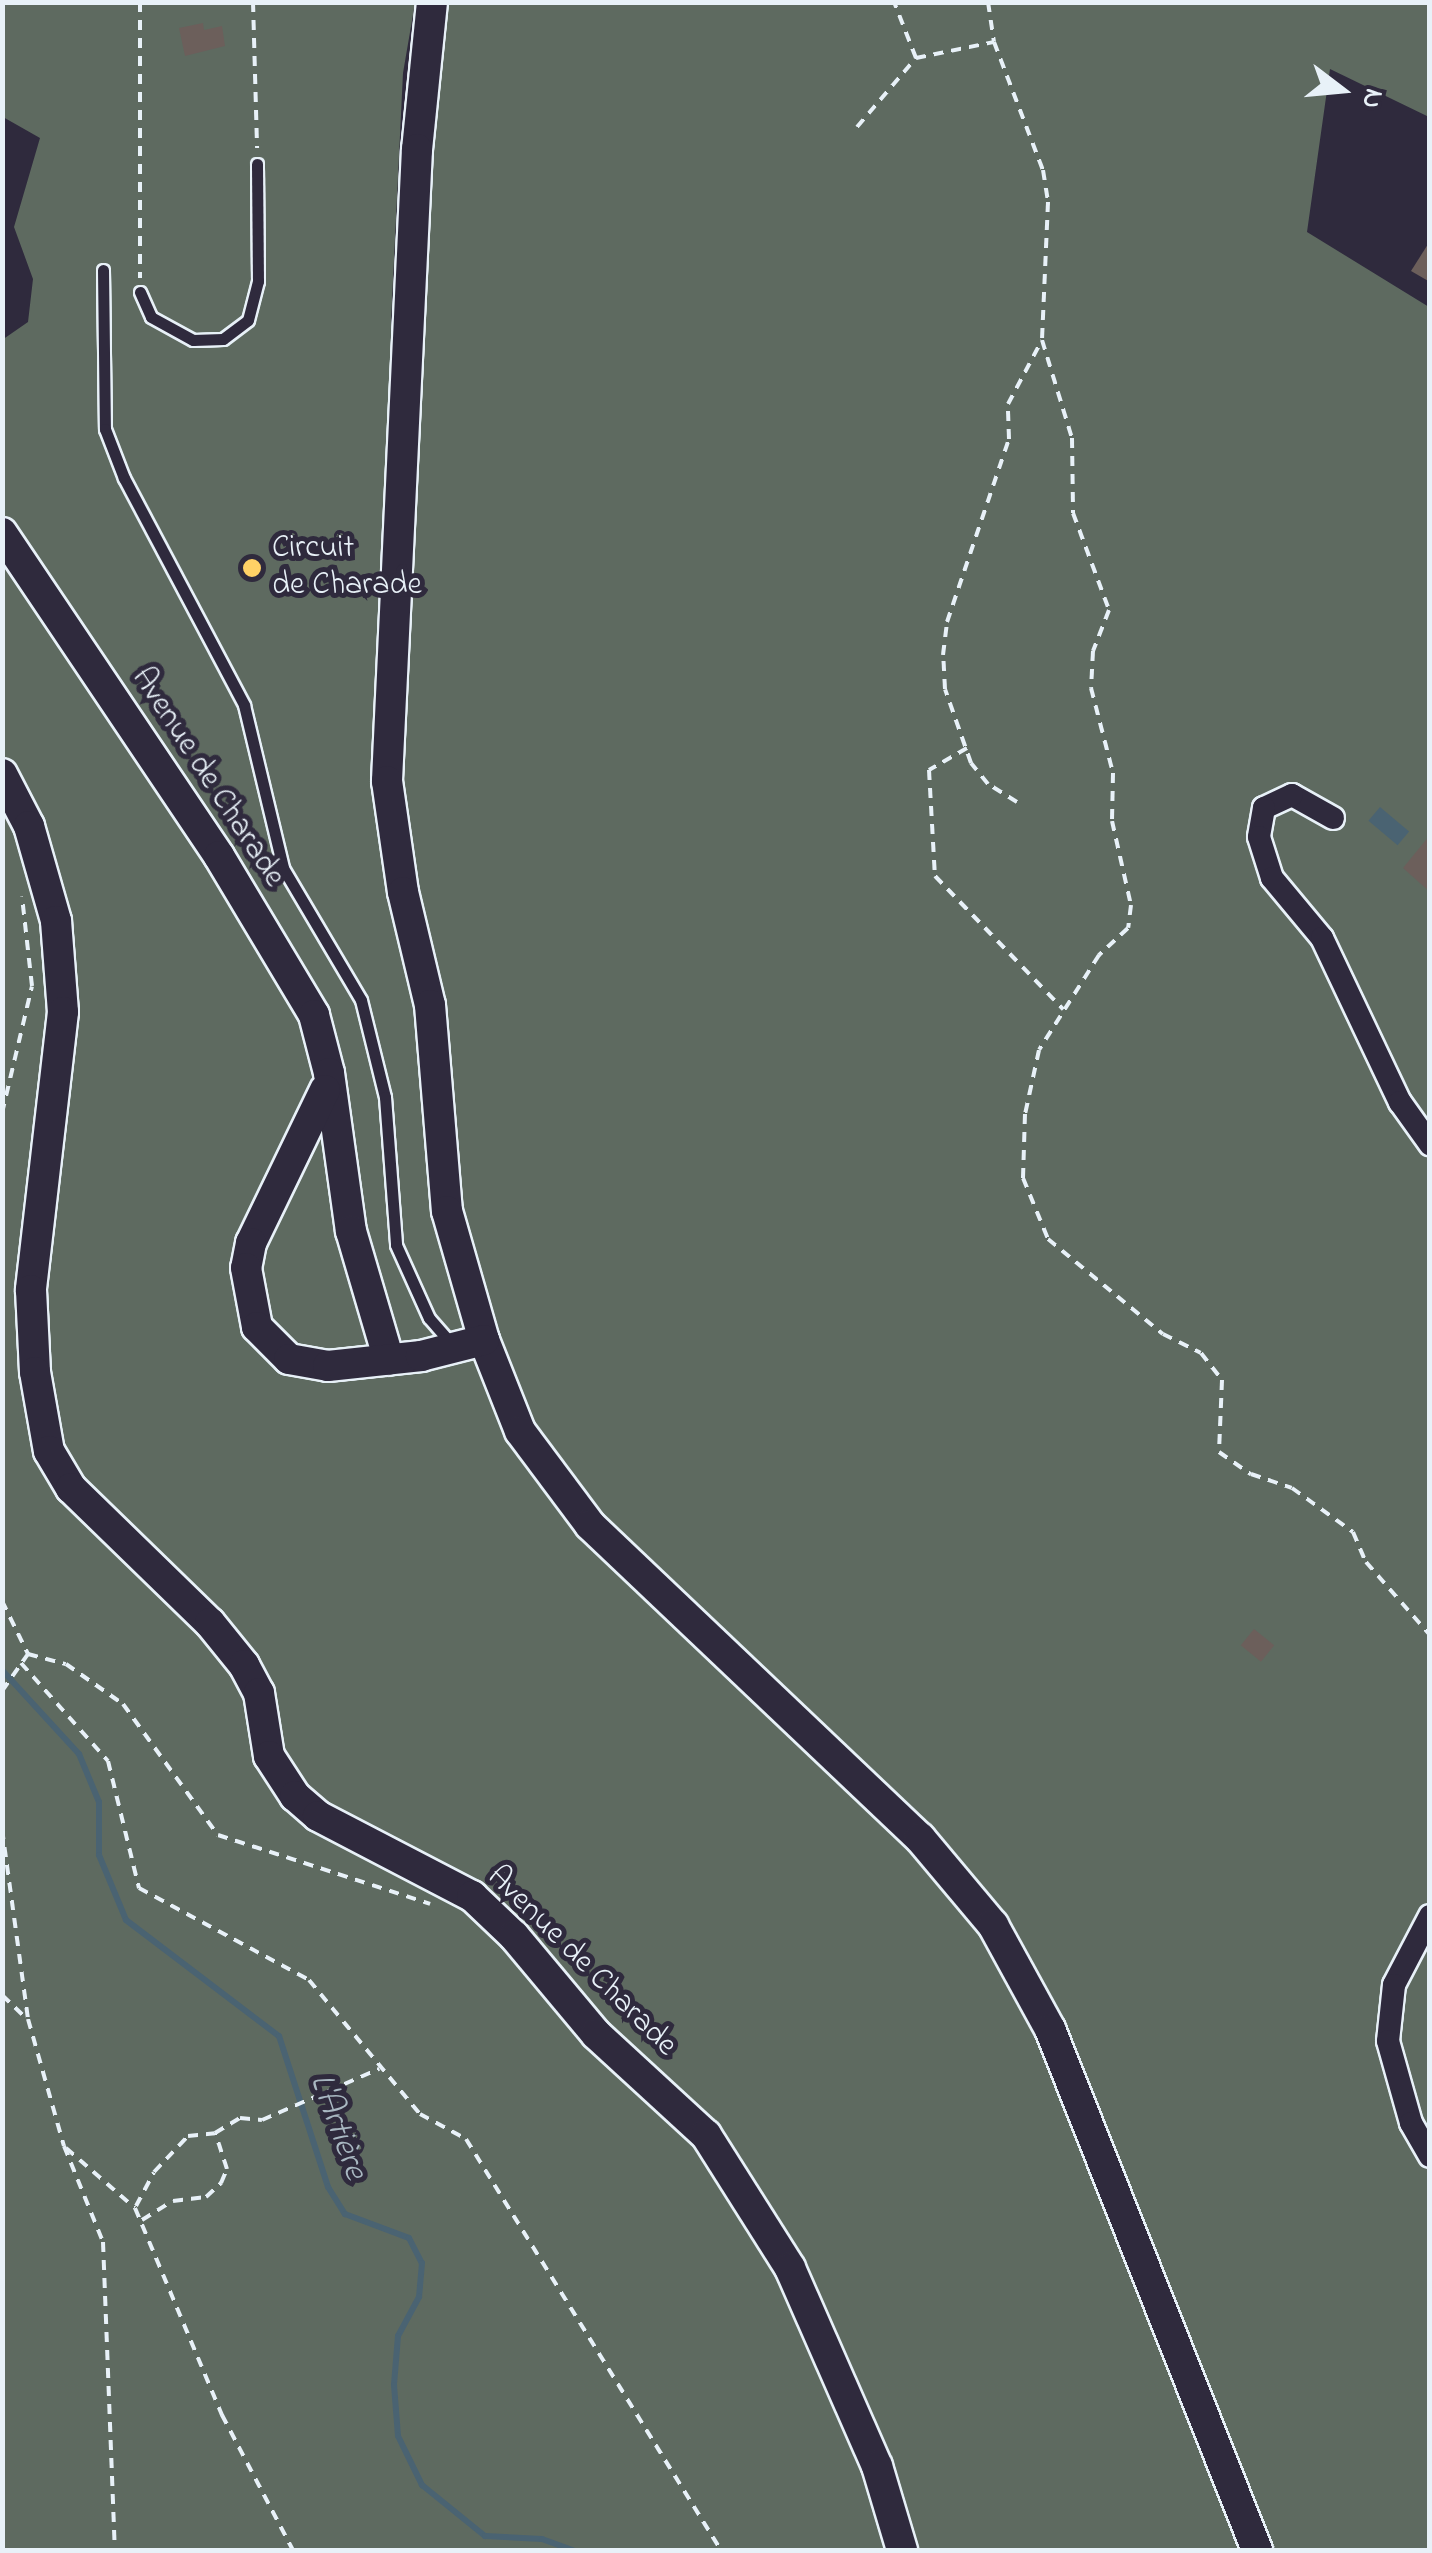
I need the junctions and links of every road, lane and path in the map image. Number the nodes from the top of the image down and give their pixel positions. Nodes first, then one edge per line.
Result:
1 (140, 2) edge
2 (253, 2) edge
3 (432, 2) edge
4 (894, 2) edge
5 (988, 2) edge
6 (994, 42) junction
7 (916, 58) junction
8 (857, 127) dead end
9 (257, 164) joint
10 (104, 270) dead end
11 (140, 292) joint
12 (1042, 340) junction
13 (2, 533) edge
14 (967, 748) junction
15 (2, 774) edge
16 (1017, 802) dead end
17 (1333, 818) dead end
18 (22, 881) dead end
19 (1064, 1010) junction
20 (330, 1072) junction
21 (2, 1113) edge
22 (1430, 1144) edge
23 (469, 1344) junction
24 (389, 1360) junction
25 (2, 1601) edge
26 (1430, 1635) edge
27 (28, 1654) junction
28 (22, 1662) junction
29 (2, 1691) edge
30 (2, 1716) edge
31 (2, 1776) edge
32 (2, 1829) edge
33 (447, 1910) dead end
34 (1430, 1916) edge
35 (2, 1995) edge
36 (28, 2020) junction
37 (379, 2068) junction
38 (215, 2133) junction
39 (64, 2146) junction
40 (1430, 2156) edge
41 (135, 2208) junction
42 (141, 2220) junction
43 (115, 2550) edge
44 (293, 2550) edge
45 (721, 2550) edge
46 (902, 2550) edge
47 (1257, 2550) edge

1 - 11 path
2 - 9 path
3 - 23 street
4 - 7 path
5 - 6 path
6 - 7 path
6 - 12 path
7 - 8 path
9 - 11 lane
10 - 23 lane
12 - 14 path
12 - 19 path
13 - 20 street, Avenue de Charade
14 - 16 path
14 - 19 path
15 - 46 street, Avenue de Charade
17 - 22 street
18 - 21 path
19 - 26 path
20 - 24 street, Avenue de Charade
20 - 24 street
23 - 24 street
23 - 47 street
25 - 27 path
27 - 28 path
27 - 33 path
28 - 29 path
28 - 37 path
30 - 31 path
32 - 36 path
34 - 40 street
35 - 36 path
36 - 39 path
37 - 38 path
37 - 45 path
38 - 41 path
38 - 42 path
39 - 41 path
39 - 43 path
41 - 42 path
42 - 44 path

